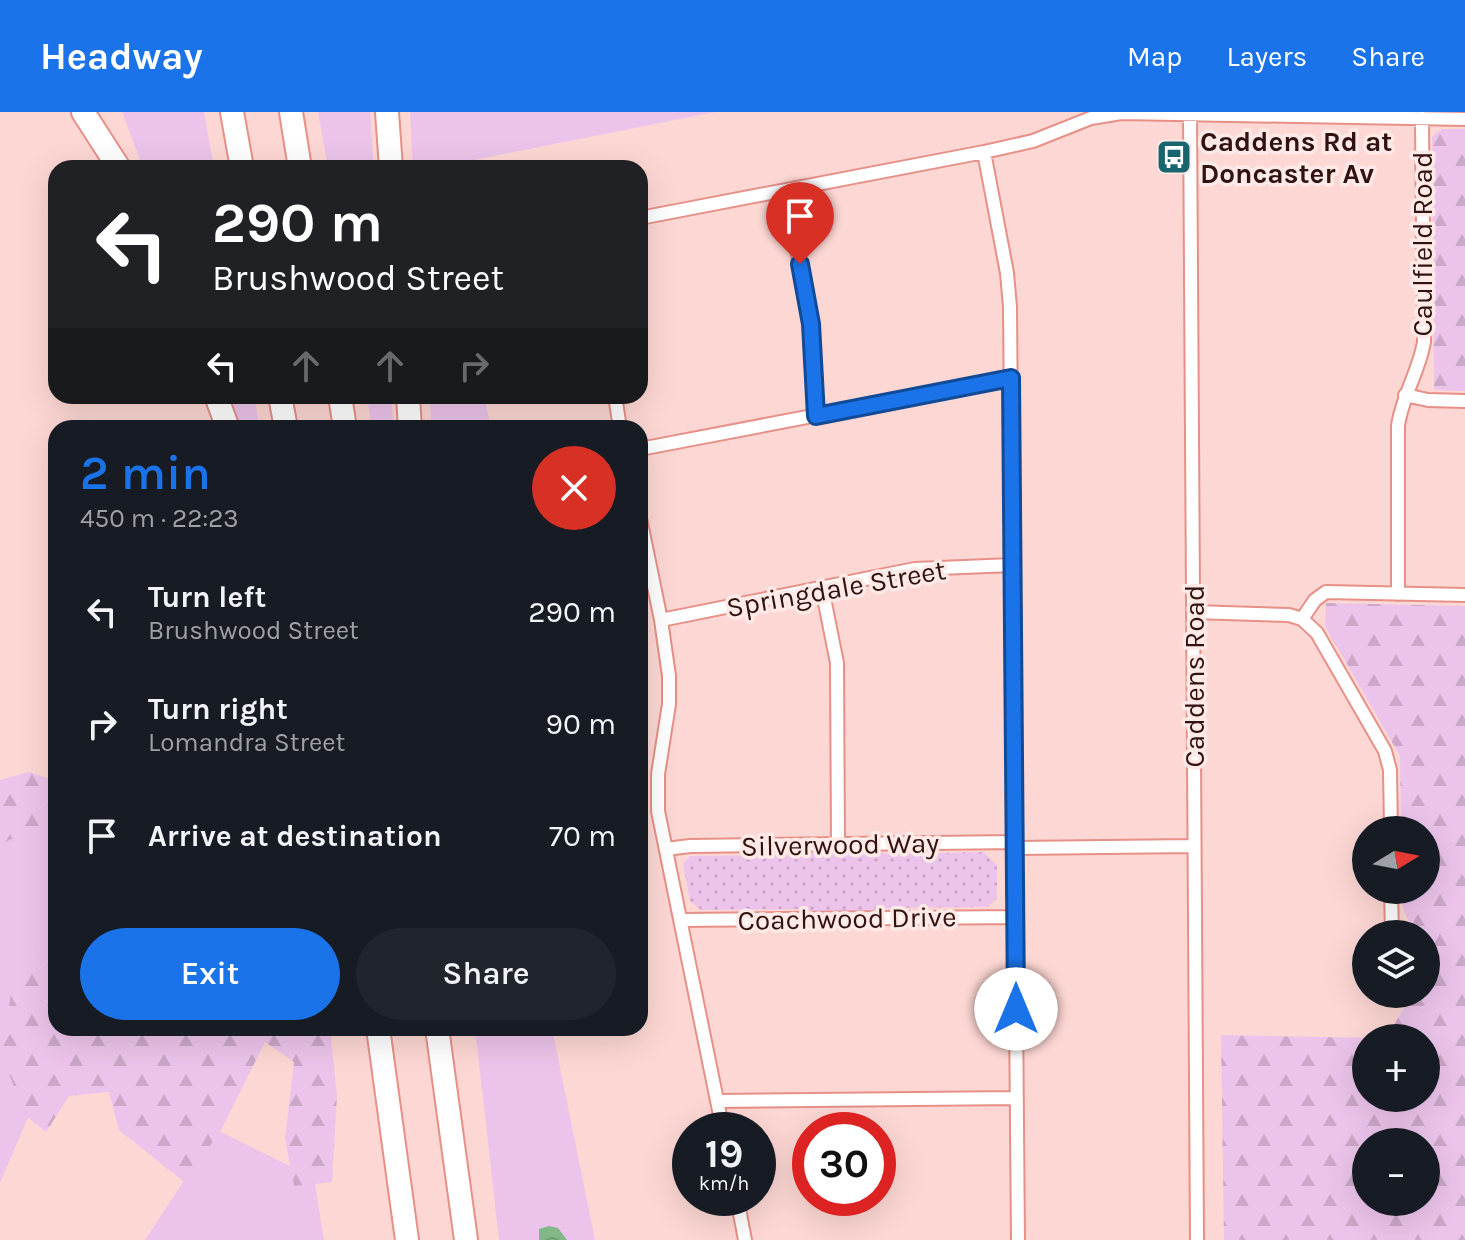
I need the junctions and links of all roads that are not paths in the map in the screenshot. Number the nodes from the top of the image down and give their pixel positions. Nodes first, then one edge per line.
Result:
1 (83, 112) edge
2 (102, 112) edge
3 (232, 112) edge
4 (291, 112) edge
5 (387, 112) edge
6 (1190, 112) edge
7 (1422, 118) junction
8 (1465, 119) edge
9 (984, 152) junction
10 (114, 160) edge
11 (117, 160) edge
12 (241, 160) edge
13 (299, 160) edge
14 (390, 160) edge
15 (786, 190) junction
16 (648, 216) edge
17 (1011, 378) junction
18 (1405, 395) junction
19 (1465, 401) edge
20 (816, 416) junction
21 (648, 448) edge
22 (648, 557) edge
23 (1012, 565) junction
24 (822, 588) junction
25 (1398, 594) junction
26 (1465, 595) edge
27 (1193, 612) junction
28 (1302, 619) junction
29 (661, 620) junction
30 (1391, 816) edge
31 (838, 844) junction
32 (1014, 845) junction
33 (1194, 846) junction
34 (666, 849) junction
35 (1015, 917) junction
36 (680, 920) junction
37 (379, 1036) edge
38 (438, 1036) edge
39 (451, 1036) edge
40 (1017, 1098) junction
41 (718, 1101) junction
42 (720, 1112) edge
43 (453, 1138) junction
44 (740, 1216) edge
45 (407, 1240) edge
46 (466, 1240) edge
47 (745, 1240) edge
48 (1018, 1240) edge
49 (1197, 1240) edge

1 - 10 highway
2 - 11 highway
3 - 12 highway
4 - 13 highway
5 - 14 highway
6 - 7 street
6 - 9 street
6 - 27 street, Caddens Road
7 - 8 street
7 - 18 street, Caulfield Road
9 - 15 street
9 - 17 street
15 - 16 street
15 - 20 street
17 - 20 street
17 - 23 street
18 - 19 street
18 - 25 street, Caulfield Road
20 - 21 street
22 - 29 street
23 - 24 street, Springdale Street
23 - 32 street
24 - 29 street, Springdale Street
24 - 31 street
25 - 26 street
25 - 28 street
27 - 28 street
27 - 33 street, Caddens Road
28 - 30 street
29 - 34 street
31 - 32 street, Silverwood Way
31 - 34 street, Silverwood Way
32 - 33 street, Silverwood Way
32 - 35 street
33 - 49 street, Caddens Road
34 - 36 street
35 - 36 street, Coachwood Drive
35 - 40 street
36 - 41 street
37 - 45 highway
38 - 43 highway
39 - 43 highway
40 - 41 street
40 - 48 street
41 - 42 street
43 - 46 highway
44 - 47 street

